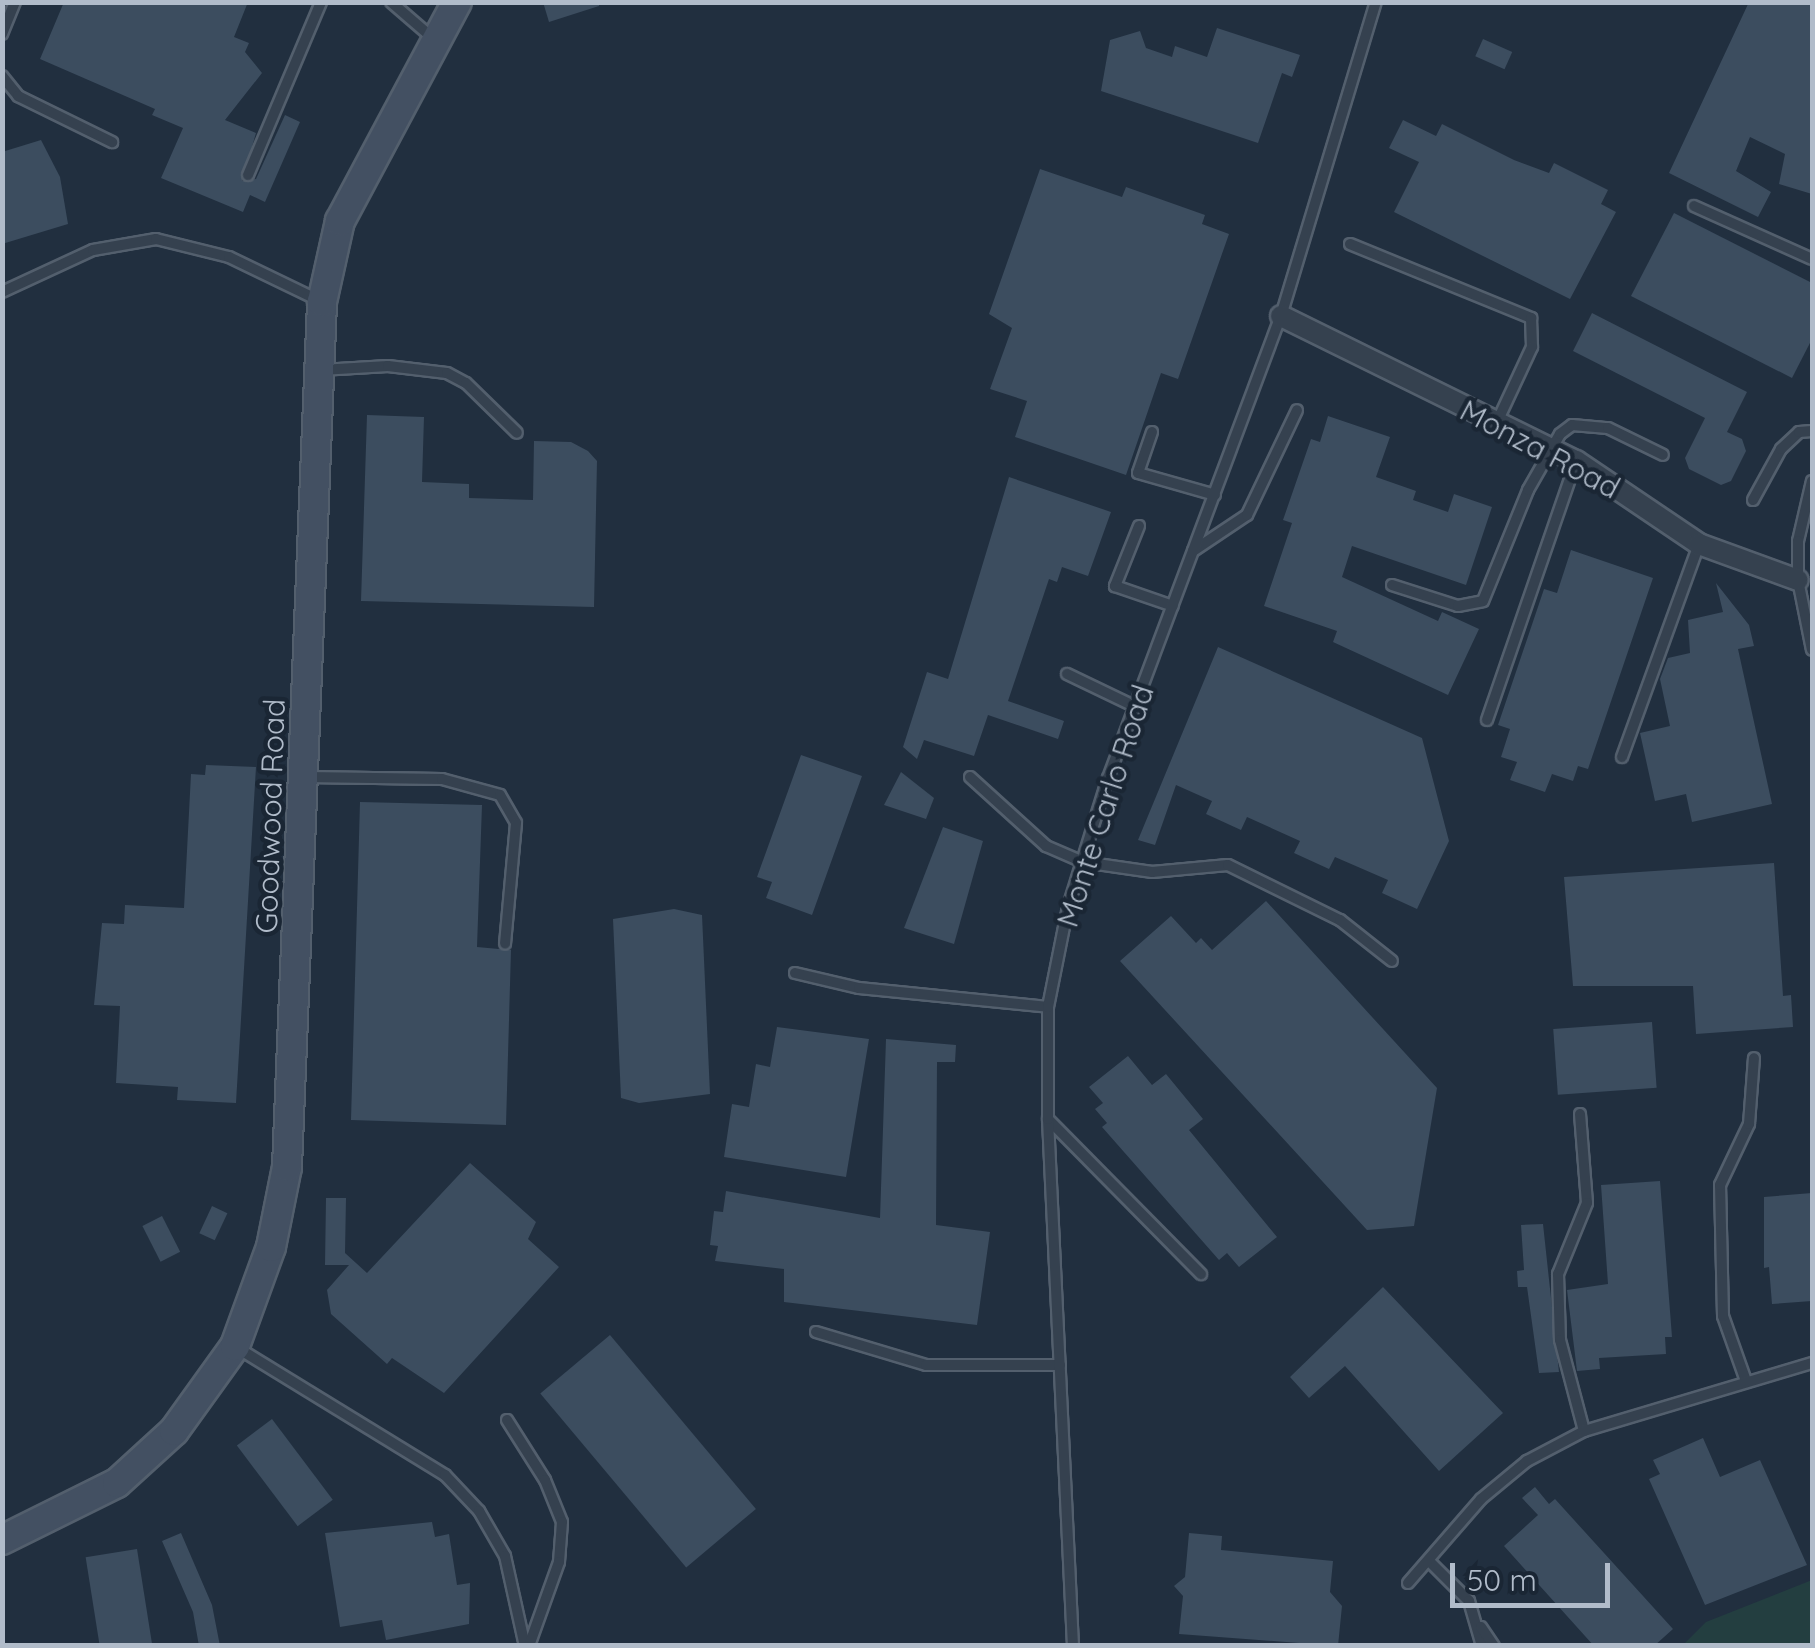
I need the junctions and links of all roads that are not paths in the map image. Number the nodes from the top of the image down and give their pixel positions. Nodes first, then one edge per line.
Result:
1 (15, 2) edge
2 (321, 2) edge
3 (391, 2) edge
4 (457, 2) edge
5 (1376, 2) edge
6 (2, 34) edge
7 (436, 41) junction
8 (2, 76) edge
9 (112, 142) dead end
10 (248, 174) dead end
11 (1694, 206) dead end
12 (1350, 244) dead end
13 (1812, 259) edge
14 (2, 292) edge
15 (322, 302) junction
16 (1281, 316) junction
17 (320, 370) junction
18 (1297, 410) dead end
19 (1497, 423) junction
20 (1812, 431) edge
21 (1152, 432) dead end
22 (517, 433) dead end
23 (1550, 450) junction
24 (1663, 455) dead end
25 (1576, 462) junction
26 (1812, 481) edge
27 (1214, 495) junction
28 (1753, 500) dead end
29 (1139, 526) dead end
30 (1699, 544) junction
31 (1192, 552) junction
32 (1798, 580) junction
33 (1392, 585) dead end
34 (1172, 606) junction
35 (1812, 650) edge
36 (1067, 674) dead end
37 (1136, 707) junction
38 (1487, 720) dead end
39 (1622, 757) dead end
40 (305, 777) junction
41 (970, 777) dead end
42 (1083, 862) junction
43 (505, 944) dead end
44 (1392, 960) dead end
45 (795, 973) dead end
46 (1048, 1007) junction
47 (1754, 1058) dead end
48 (1580, 1114) dead end
49 (1048, 1119) junction
50 (1201, 1274) dead end
51 (816, 1332) dead end
52 (235, 1346) junction
53 (1812, 1363) edge
54 (1060, 1365) junction
55 (1746, 1380) junction
56 (507, 1420) dead end
57 (1584, 1431) junction
58 (2, 1540) edge
59 (1430, 1562) junction
60 (1408, 1583) dead end
61 (1480, 1626) junction
62 (527, 1646) edge
63 (1073, 1646) edge
64 (1482, 1646) edge
65 (1494, 1646) edge

1 - 6 lane
2 - 10 lane
3 - 7 lane
4 - 7 street, Goodwood Road
5 - 16 lane, Monte Carlo Road
7 - 15 street, Goodwood Road
8 - 9 lane
11 - 13 lane
12 - 19 lane
14 - 15 lane
15 - 17 street, Goodwood Road
16 - 19 street, Monza Road
16 - 27 lane, Monte Carlo Road
17 - 22 lane
17 - 40 street, Goodwood Road
18 - 31 lane
19 - 23 street, Monza Road
20 - 28 lane
21 - 27 lane
23 - 24 lane
23 - 25 street, Monza Road
23 - 33 lane
25 - 30 street, Monza Road
25 - 38 lane
26 - 32 lane
27 - 31 lane, Monte Carlo Road
29 - 34 lane
30 - 32 street, Monza Road
30 - 39 lane
31 - 34 lane, Monte Carlo Road
32 - 35 lane
34 - 37 lane, Monte Carlo Road
36 - 37 lane
37 - 42 lane, Monte Carlo Road
40 - 43 lane
40 - 52 street, Goodwood Road
41 - 42 lane
42 - 44 lane
42 - 46 lane, Monte Carlo Road
45 - 46 lane
46 - 49 lane, Monte Carlo Road
47 - 55 lane
48 - 57 lane
49 - 50 lane
49 - 54 lane, Monte Carlo Road
51 - 54 lane
52 - 58 street, Goodwood Road
52 - 62 lane
53 - 55 lane
54 - 63 lane, Monte Carlo Road
55 - 57 lane
56 - 62 lane
57 - 59 lane
59 - 60 lane
59 - 61 lane
61 - 64 lane
61 - 65 lane

